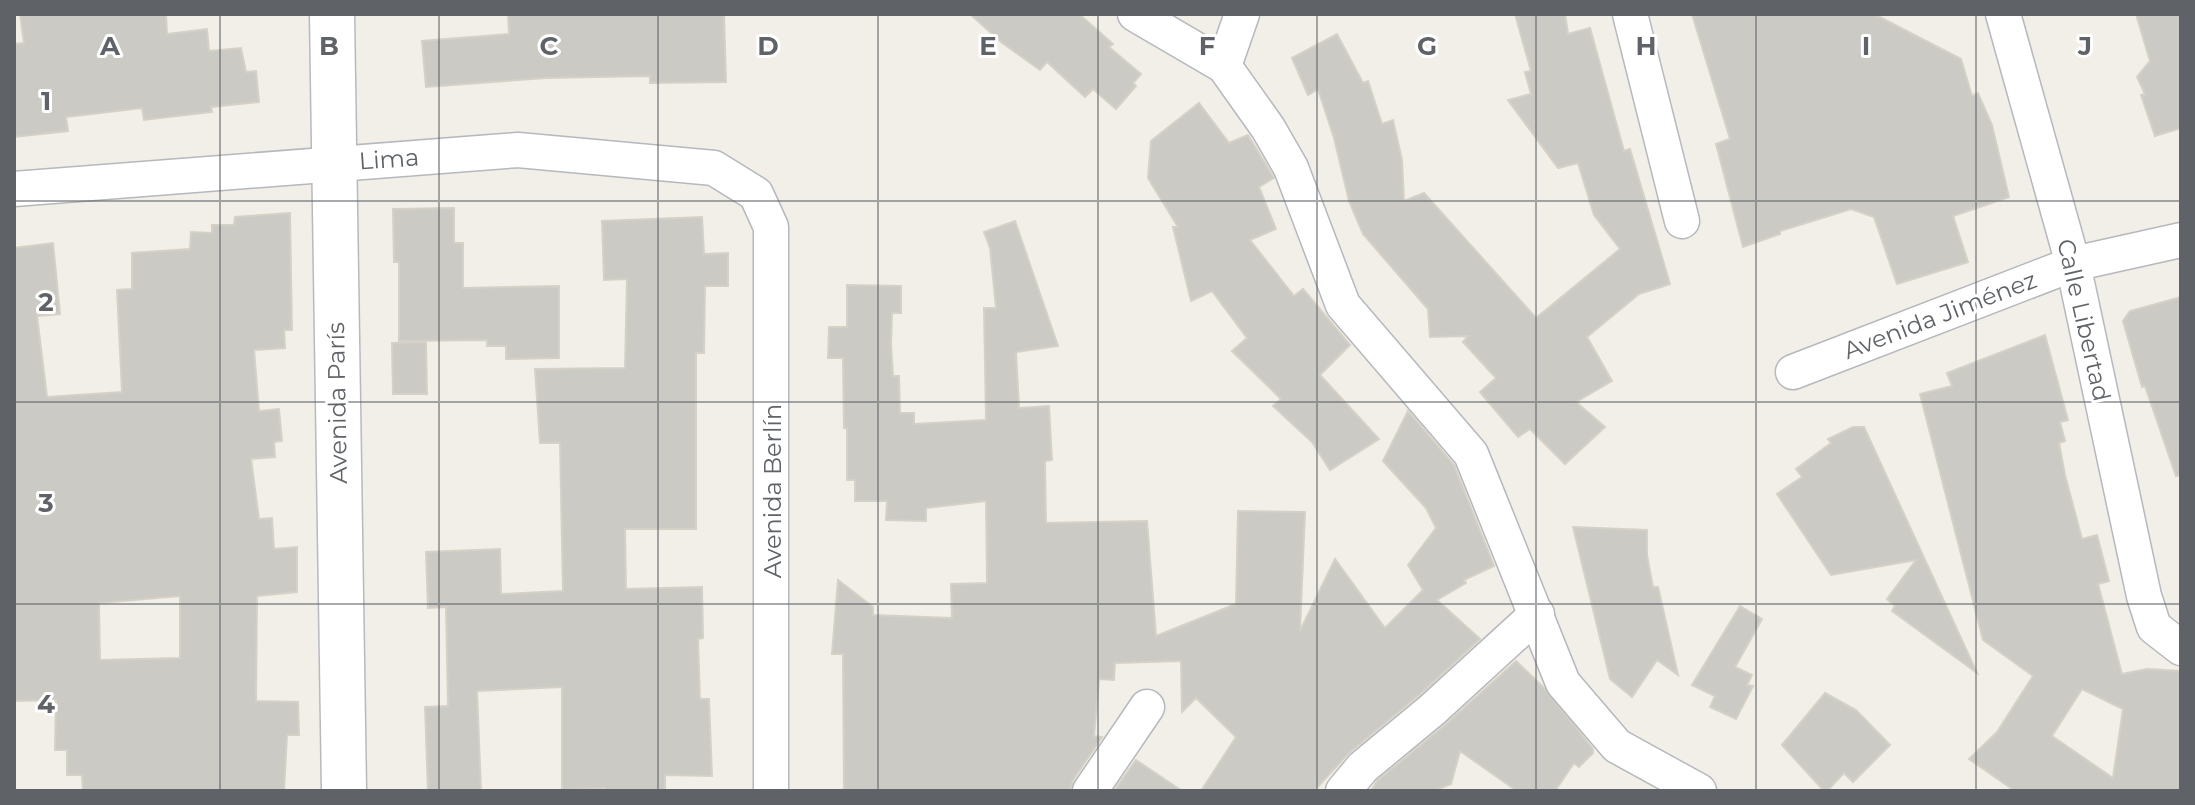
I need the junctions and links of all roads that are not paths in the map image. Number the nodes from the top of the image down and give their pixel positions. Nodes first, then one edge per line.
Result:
1 (332, 14) edge
2 (1135, 14) edge
3 (1242, 14) edge
4 (1630, 14) edge
5 (2003, 14) edge
6 (1224, 66) junction
7 (332, 163) junction
8 (14, 189) edge
9 (756, 194) joint
10 (1682, 221) dead end
11 (2181, 240) edge
12 (2073, 264) junction
13 (1793, 372) dead end
14 (1537, 614) junction
15 (2181, 648) edge
16 (1147, 707) dead end
17 (344, 791) edge
18 (771, 791) edge
19 (1090, 791) edge
20 (1343, 791) edge
21 (1699, 791) edge

1 - 7 main road, Avenida París
2 - 6 street
3 - 6 street
4 - 10 street
5 - 12 street, Calle Libertad
6 - 14 street
7 - 8 street, Lima
7 - 9 street, Lima
7 - 17 main road, Avenida París
9 - 18 street, Avenida Berlín
11 - 12 street, Avenida Jiménez
12 - 13 street, Avenida Jiménez
12 - 15 street, Calle Libertad
14 - 20 street
14 - 21 street
16 - 19 street

